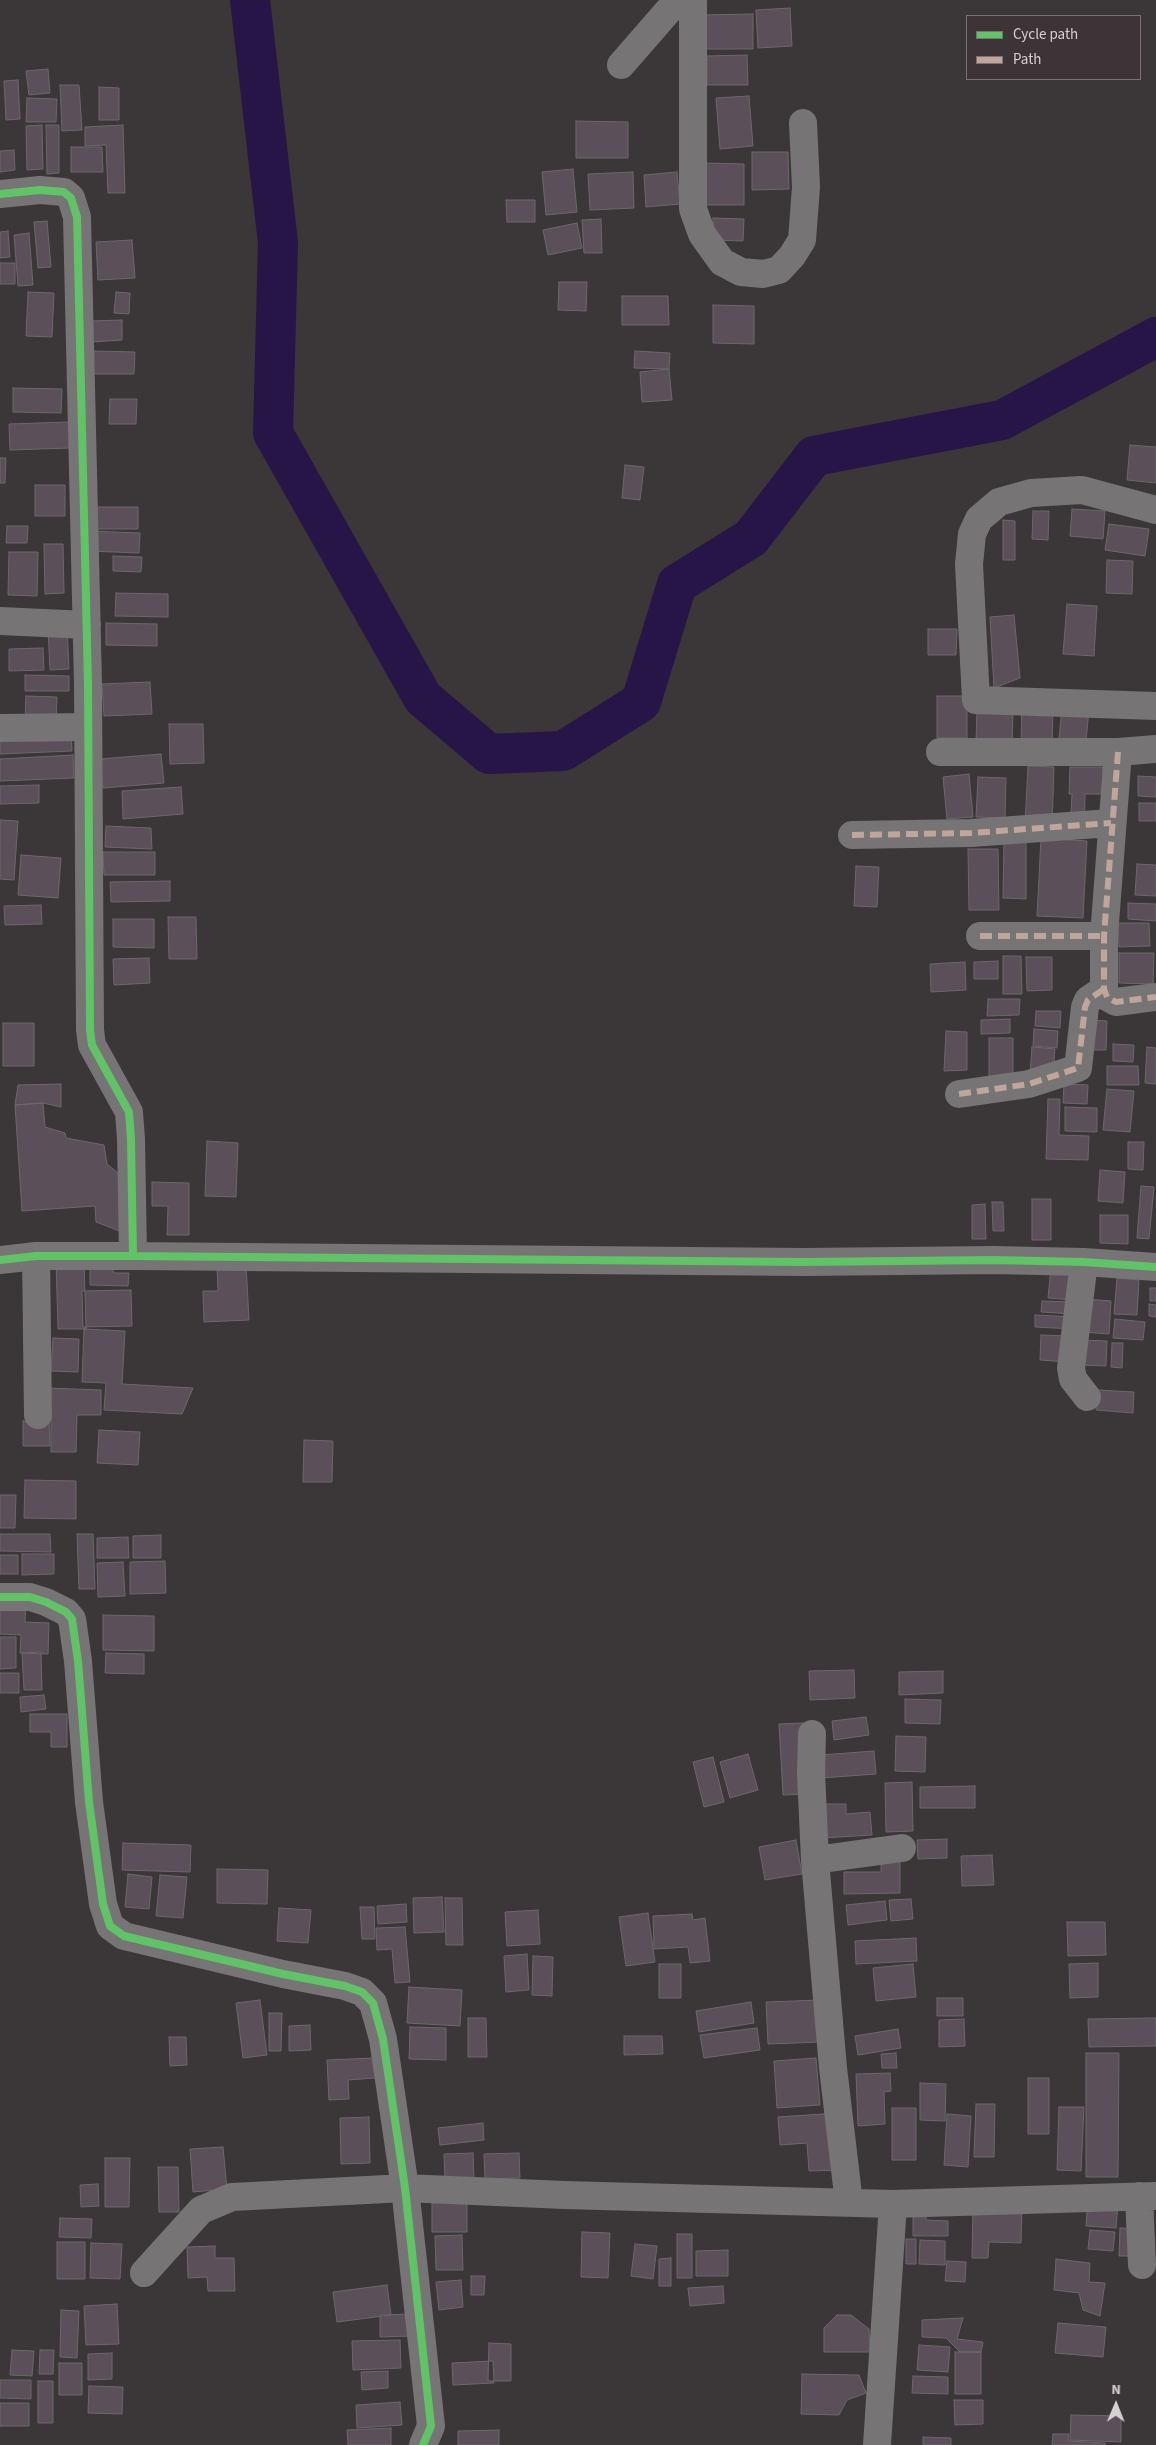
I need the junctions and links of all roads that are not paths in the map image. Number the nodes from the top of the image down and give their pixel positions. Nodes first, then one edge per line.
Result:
1 (682, 0) edge
2 (693, 0) edge
3 (621, 65) dead end
4 (803, 123) dead end
5 (0, 194) edge
6 (1156, 510) edge
7 (0, 621) edge
8 (87, 625) junction
9 (1156, 707) edge
10 (88, 727) junction
11 (0, 728) edge
12 (1155, 748) edge
13 (940, 752) dead end
14 (1118, 752) junction
15 (1111, 822) junction
16 (852, 835) dead end
17 (980, 936) dead end
18 (1104, 936) junction
19 (1104, 989) junction
20 (1156, 997) edge
21 (959, 1094) dead end
22 (36, 1256) junction
23 (133, 1256) junction
24 (0, 1260) edge
25 (1084, 1262) junction
26 (1156, 1267) edge
27 (1087, 1397) dead end
28 (38, 1415) dead end
29 (0, 1596) edge
30 (812, 1734) dead end
31 (902, 1848) dead end
32 (815, 1860) junction
33 (405, 2188) junction
34 (1148, 2196) edge
35 (849, 2203) junction
36 (894, 2204) junction
37 (1142, 2265) dead end
38 (144, 2273) dead end
39 (423, 2445) edge
40 (877, 2445) edge

1 - 3 street
2 - 4 street
5 - 8 street
6 - 9 street
7 - 8 street
8 - 10 street
9 - 12 street
10 - 11 street
10 - 23 street
12 - 14 street
13 - 14 street
14 - 15 street
15 - 16 street
15 - 18 street
17 - 18 street
18 - 19 street
19 - 20 street
19 - 21 street
22 - 23 street
22 - 24 street
22 - 28 street
23 - 25 street
25 - 26 street
25 - 27 street
29 - 33 street
30 - 32 street
31 - 32 street
32 - 35 street
33 - 35 street
33 - 38 street
33 - 39 street
34 - 36 street
34 - 37 street
35 - 36 street
36 - 40 street

